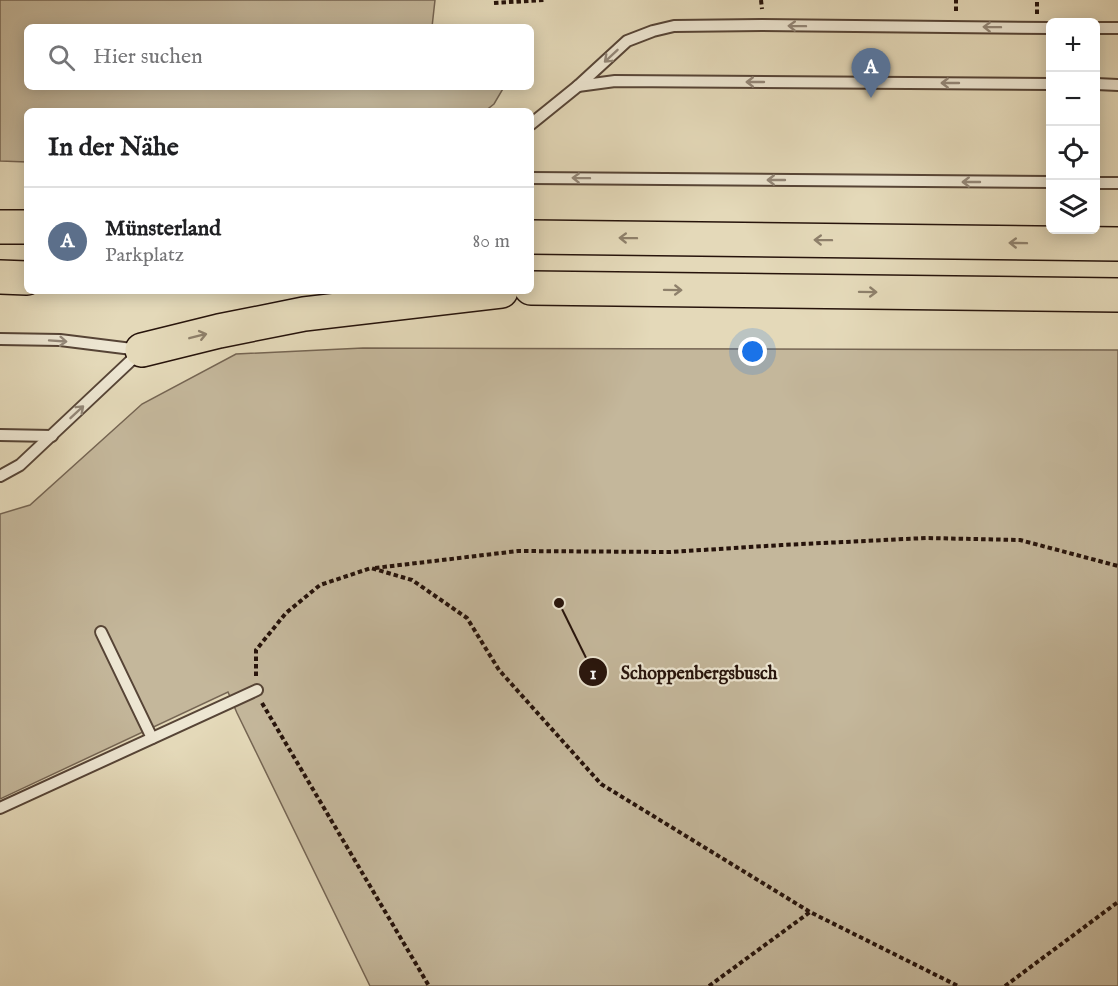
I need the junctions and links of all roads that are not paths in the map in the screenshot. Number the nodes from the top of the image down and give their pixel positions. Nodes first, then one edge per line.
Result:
1 (1046, 28) edge
2 (1100, 28) edge
3 (1118, 28) edge
4 (1046, 84) edge
5 (1100, 84) edge
6 (1118, 85) edge
7 (578, 86) junction
8 (534, 122) edge
9 (534, 178) edge
10 (1046, 182) edge
11 (1100, 183) edge
12 (1118, 183) edge
13 (0, 227) edge
14 (24, 228) edge
15 (534, 237) edge
16 (1118, 244) edge
17 (0, 277) edge
18 (24, 278) edge
19 (534, 288) edge
20 (475, 294) edge
21 (1118, 295) edge
22 (0, 339) edge
23 (142, 350) junction
24 (0, 435) edge
25 (52, 436) junction
26 (0, 476) edge
27 (101, 632) dead end
28 (256, 691) road end
29 (152, 738) junction
30 (0, 808) edge

1 -> 7 lane
2 - 3 lane
4 -> 7 lane
5 - 6 lane
7 - 8 lane
10 -> 9 lane
11 - 12 lane
13 - 14 highway
16 -> 15 highway
17 - 18 highway
19 -> 21 highway
23 -> 20 highway
22 -> 23 lane
25 -> 23 lane
24 - 25 lane
25 - 26 lane
27 - 29 lane
28 - 29 lane
29 - 30 lane

